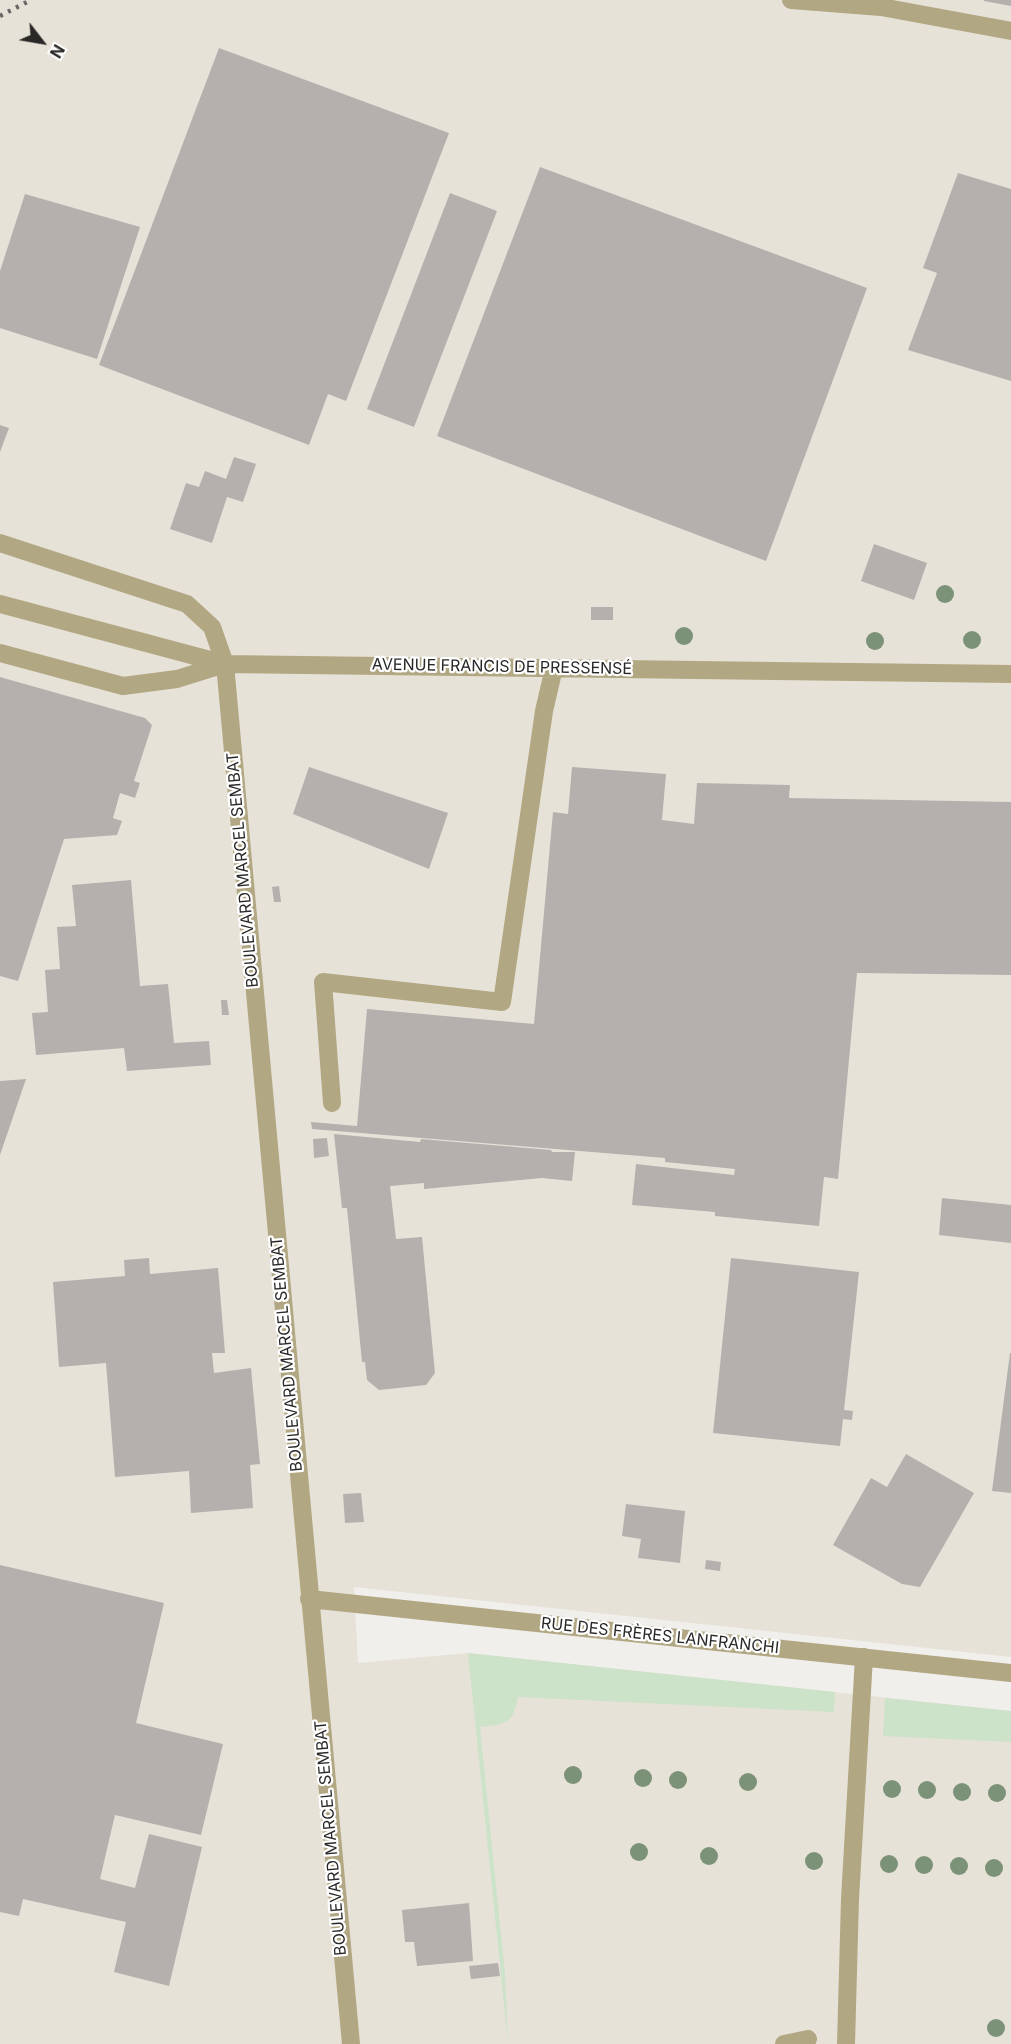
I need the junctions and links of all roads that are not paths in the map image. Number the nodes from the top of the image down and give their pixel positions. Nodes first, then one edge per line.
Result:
1 (791, 0) edge
2 (1011, 31) edge
3 (0, 543) edge
4 (0, 604) edge
5 (0, 653) edge
6 (225, 664) junction
7 (554, 668) junction
8 (1011, 674) edge
9 (332, 1104) dead end
10 (309, 1599) junction
11 (864, 1657) junction
12 (1011, 1673) edge
13 (808, 2039) dead end
14 (351, 2044) edge
15 (784, 2044) edge
16 (846, 2044) edge

1 - 2 street
3 - 6 street, BOULEVARD MARCEL SEMBAT
4 - 6 street, AVENUE FRANCIS DE PRESSENSÉ
5 - 6 street
6 - 7 street, AVENUE FRANCIS DE PRESSENSÉ
6 - 10 street, BOULEVARD MARCEL SEMBAT
7 - 8 street, AVENUE FRANCIS DE PRESSENSÉ
7 - 9 street
10 - 11 street, RUE DES FRÈRES LANFRANCHI
10 - 14 street, BOULEVARD MARCEL SEMBAT
11 - 12 street, RUE DES FRÈRES LANFRANCHI
11 - 16 street
13 - 15 street

